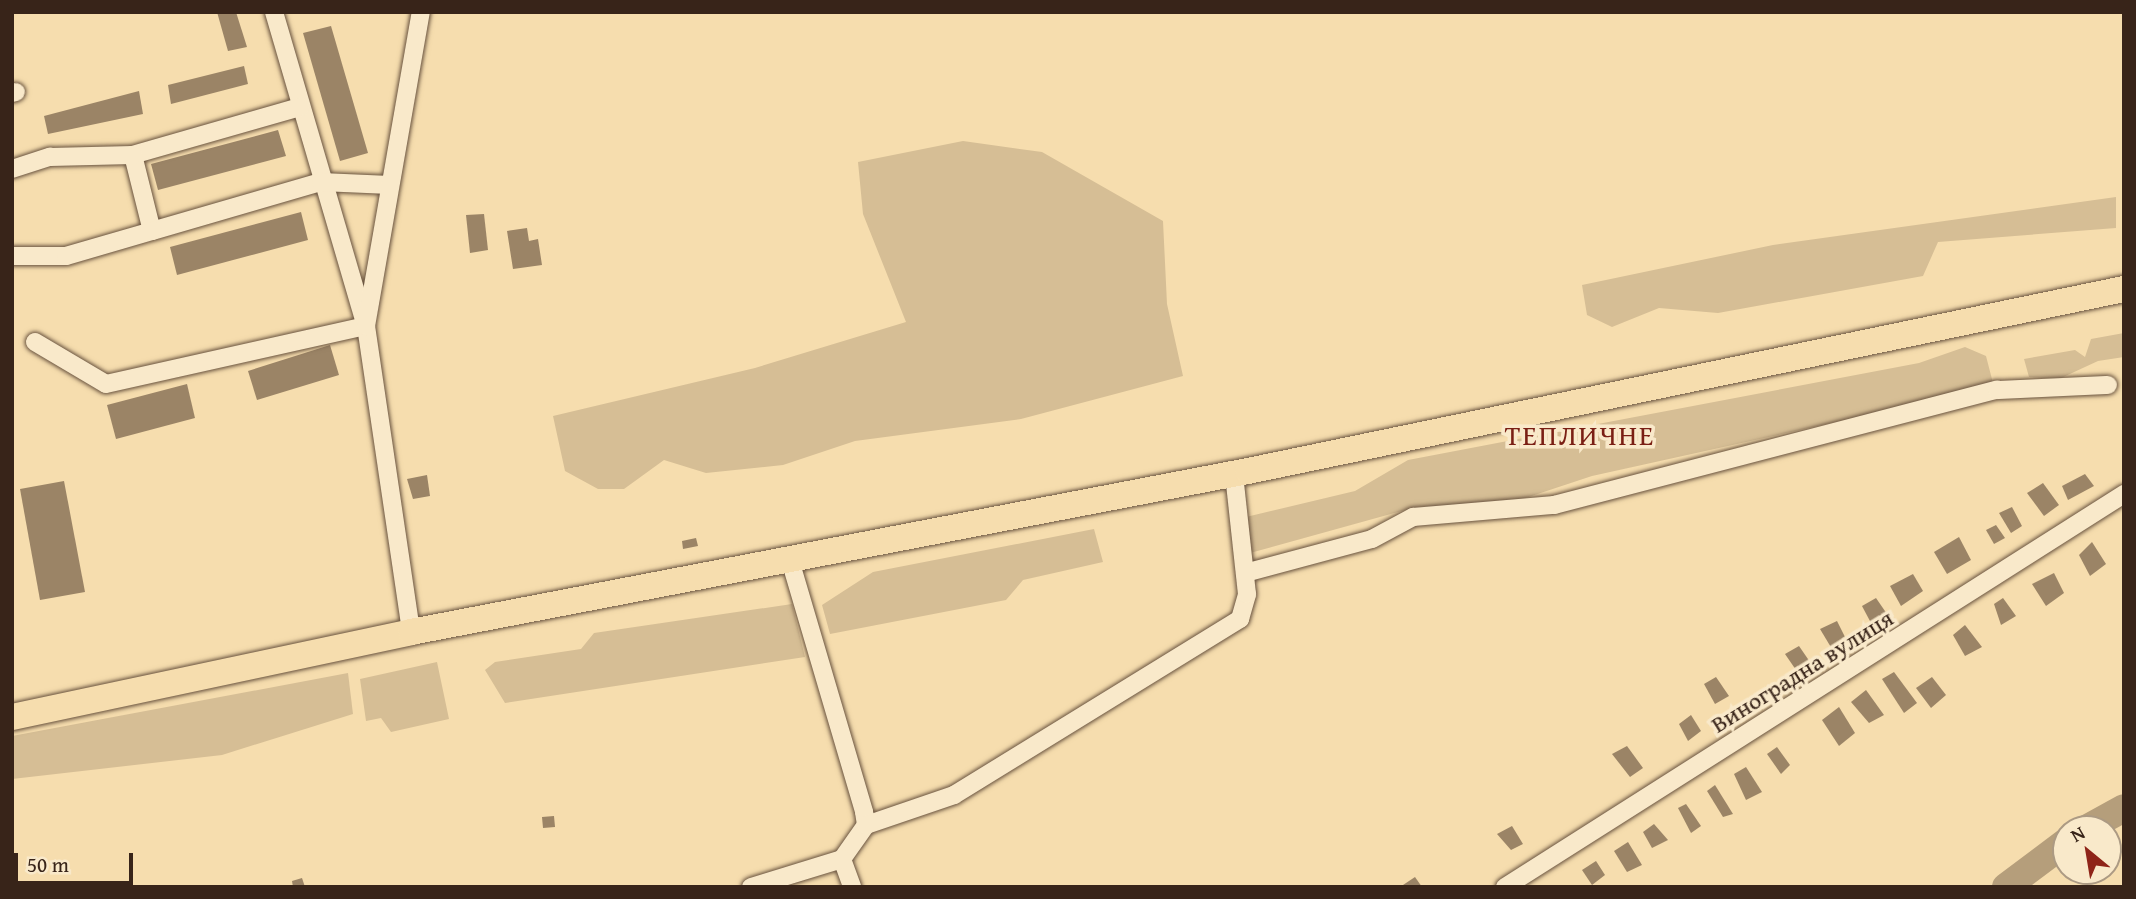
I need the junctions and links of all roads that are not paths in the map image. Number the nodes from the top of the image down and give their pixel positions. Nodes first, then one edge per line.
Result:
1 (274, 12) edge
2 (421, 12) edge
3 (300, 107) junction
4 (133, 155) junction
5 (12, 169) edge
6 (321, 182) junction
7 (390, 185) junction
8 (152, 231) junction
9 (12, 257) edge
10 (2124, 289) edge
11 (366, 326) junction
12 (35, 342) dead end
13 (2108, 385) dead end
14 (1234, 474) junction
15 (2124, 494) edge
16 (790, 560) junction
17 (1245, 573) junction
18 (411, 632) junction
19 (12, 717) edge
20 (866, 825) junction
21 (842, 859) junction
22 (751, 887) edge
23 (852, 887) edge
24 (1505, 887) edge

1 - 3 street
2 - 7 street
3 - 4 street
3 - 6 street
4 - 5 street
4 - 8 street
6 - 7 street
6 - 8 street
6 - 11 street
7 - 11 street
8 - 9 street
10 - 14 main road
11 - 12 street
11 - 18 street
13 - 17 street
14 - 16 main road
14 - 17 street
15 - 24 street, Виноградна вулиця
16 - 18 main road
16 - 20 street
17 - 20 street
18 - 19 main road
20 - 21 street
21 - 22 street
21 - 23 street

